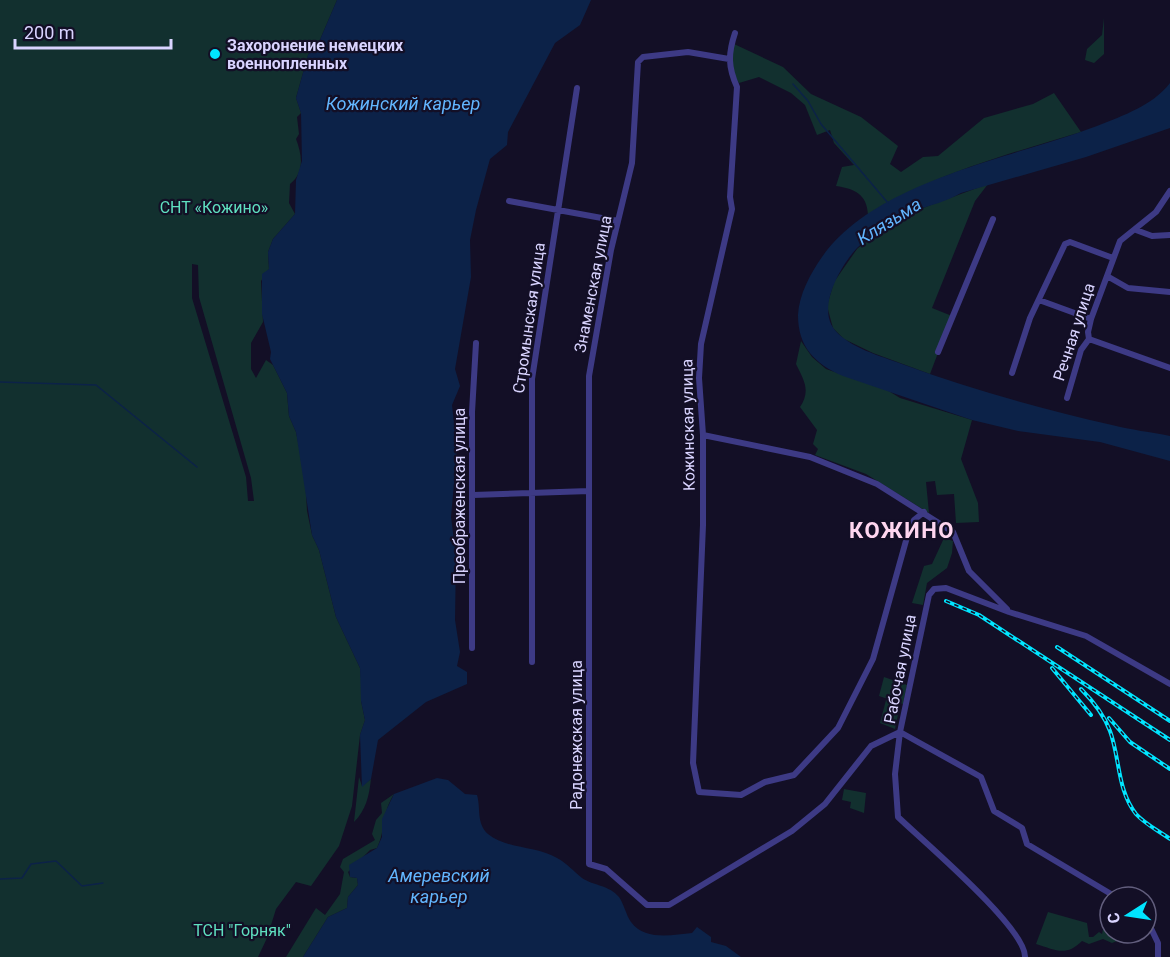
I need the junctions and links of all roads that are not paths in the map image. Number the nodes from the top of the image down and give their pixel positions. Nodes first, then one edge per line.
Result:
1 (735, 33) dead end
2 (729, 59) junction
3 (577, 88) dead end
4 (1170, 191) edge
5 (509, 201) dead end
6 (558, 210) junction
7 (993, 219) dead end
8 (618, 221) junction
9 (1136, 230) junction
10 (1170, 235) edge
11 (1113, 258) junction
12 (1107, 276) junction
13 (1170, 292) edge
14 (1039, 300) junction
15 (1091, 319) junction
16 (1089, 339) junction
17 (476, 343) dead end
18 (938, 352) dead end
19 (1170, 368) edge
20 (1012, 373) dead end
21 (1067, 398) dead end
22 (703, 435) junction
23 (589, 491) junction
24 (532, 492) junction
25 (474, 495) junction
26 (924, 512) junction
27 (588, 606) joint
28 (1009, 612) junction
29 (472, 648) dead end
30 (532, 662) dead end
31 (1170, 684) edge
32 (900, 732) junction
33 (1098, 886) edge
34 (1025, 957) edge

1 - 2 street, Кожинская улица
2 - 8 street, Знаменская улица
2 - 22 street, Кожинская улица
3 - 6 street, Стромынская улица
4 - 9 street, Речная улица
5 - 6 street
6 - 8 street
6 - 24 street, Стромынская улица
7 - 18 street
8 - 23 street, Знаменская улица
9 - 10 street
9 - 11 street, Речная улица
11 - 12 street, Речная улица
11 - 14 street
12 - 13 street
12 - 15 street, Речная улица
14 - 15 street
14 - 20 street
15 - 16 street, Речная улица
16 - 19 street
16 - 21 street, Речная улица
17 - 25 street, Преображенская улица
22 - 26 street
22 - 26 street, Кожинская улица
23 - 24 street
23 - 27 street, Знаменская улица
24 - 25 street
24 - 30 street, Стромынская улица
25 - 29 street, Преображенская улица
26 - 28 street
27 - 32 street, Радонежская улица
28 - 31 street, Рабочая улица
28 - 32 street, Рабочая улица
32 - 33 street, Рабочая улица
32 - 34 street

